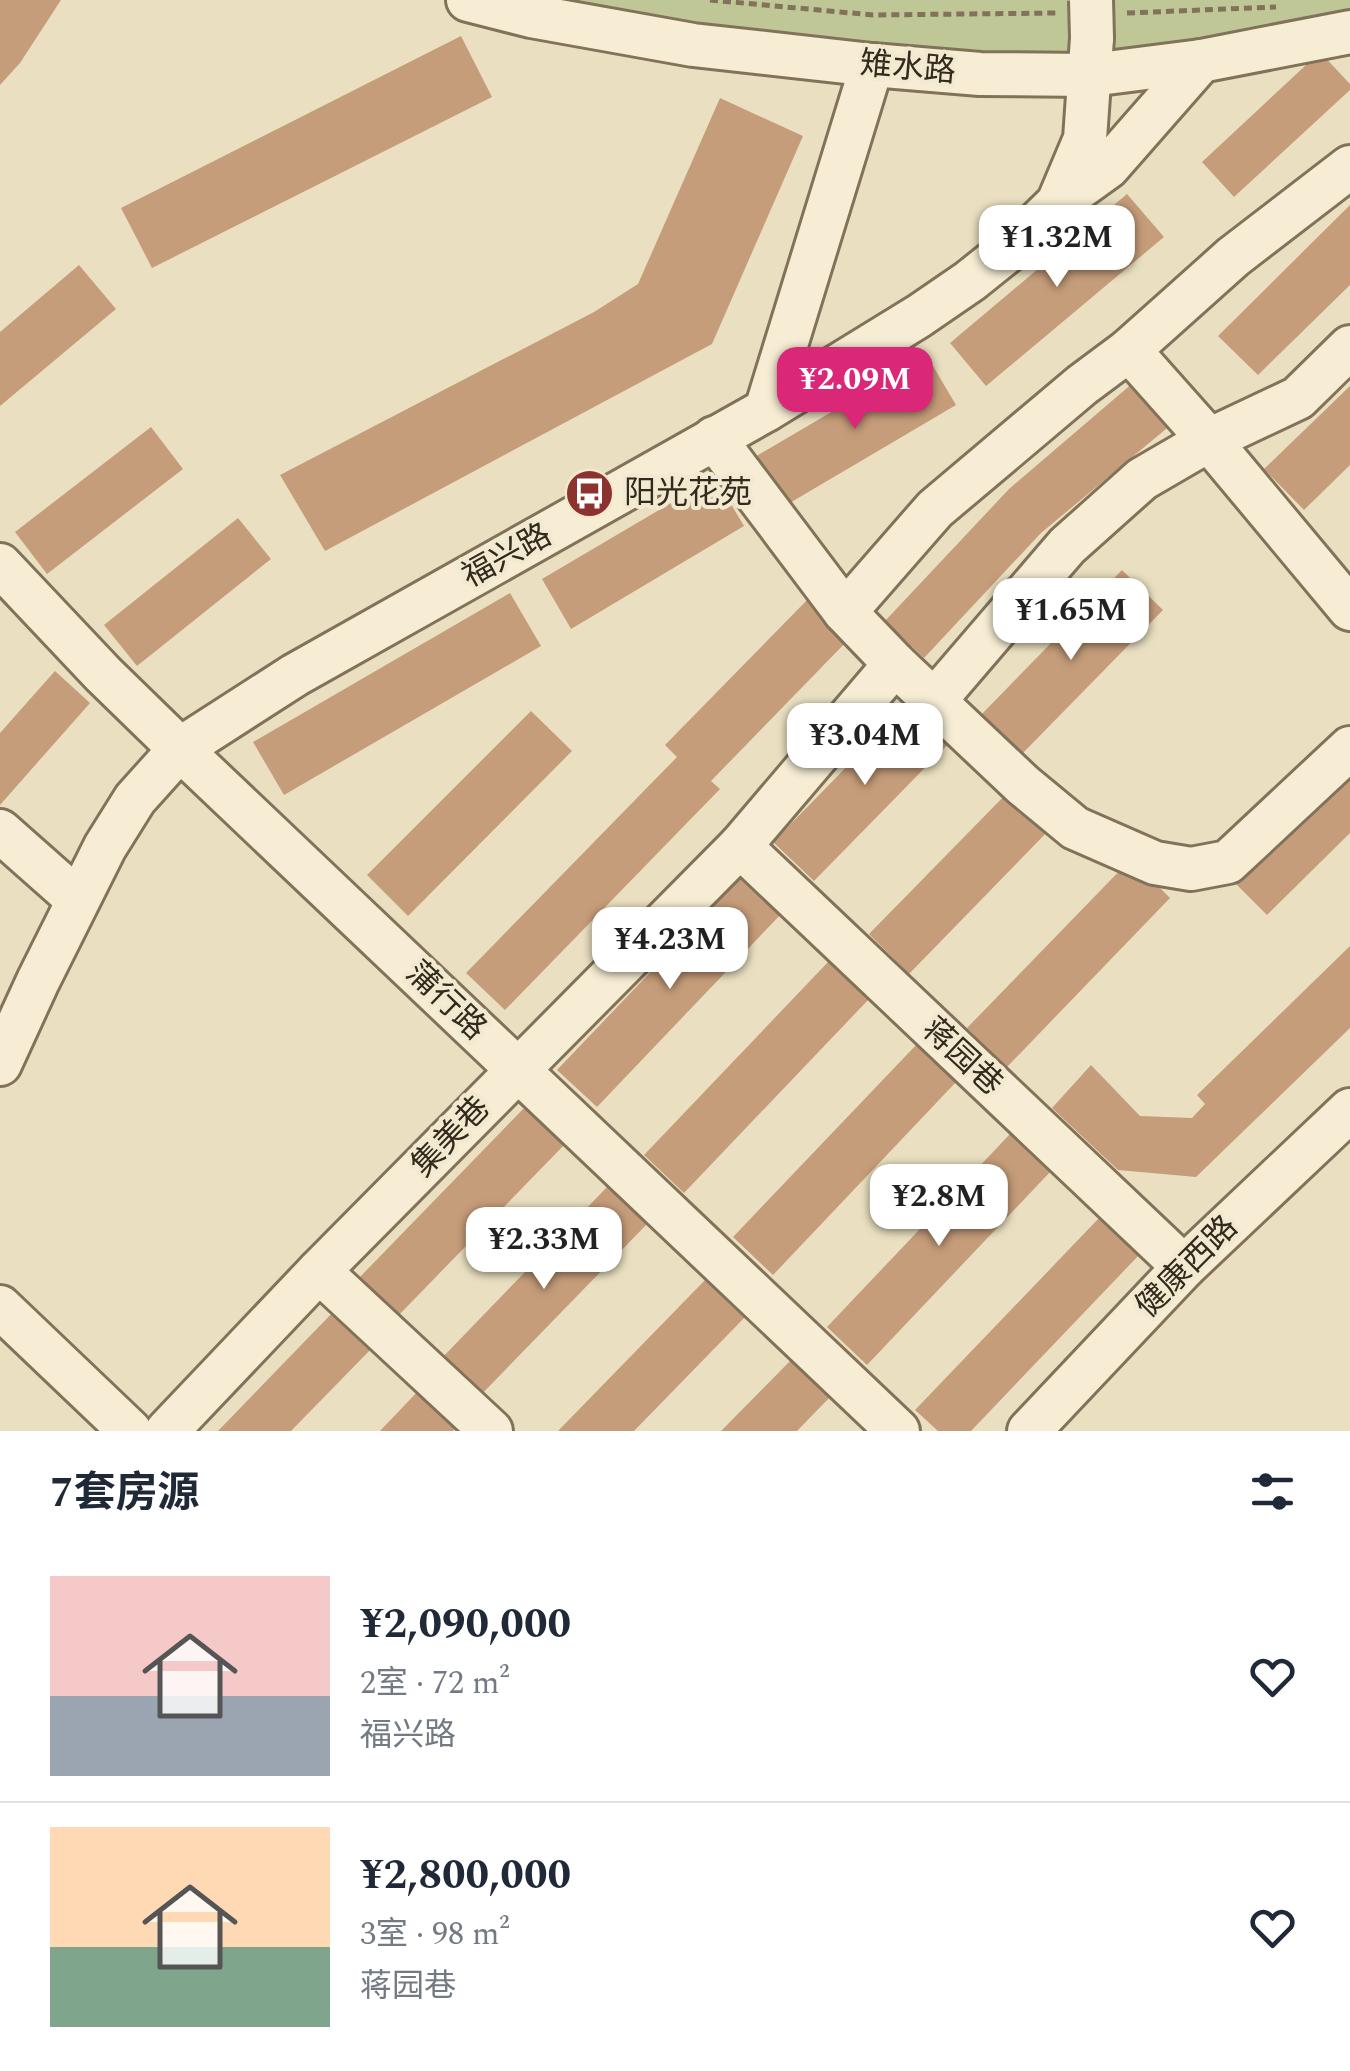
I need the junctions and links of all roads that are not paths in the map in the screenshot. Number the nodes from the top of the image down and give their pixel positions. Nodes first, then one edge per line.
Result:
1 (468, 0) edge
2 (1089, 28) edge
3 (1350, 32) edge
4 (1202, 61) junction
5 (872, 66) junction
6 (1350, 168) edge
7 (1058, 203) junction
8 (1350, 347) edge
9 (1129, 350) junction
10 (766, 410) junction
11 (714, 438) junction
12 (1209, 440) junction
13 (0, 565) edge
14 (1350, 608) edge
15 (846, 612) junction
16 (895, 664) junction
17 (934, 701) junction
18 (1350, 748) edge
19 (180, 749) junction
20 (0, 830) edge
21 (740, 846) junction
22 (78, 900) junction
23 (0, 1064) edge
24 (517, 1069) junction
25 (1349, 1112) edge
26 (1184, 1268) junction
27 (319, 1271) junction
28 (0, 1307) edge
29 (130, 1431) edge
30 (167, 1431) edge
31 (492, 1431) edge
32 (898, 1431) edge
33 (1029, 1431) edge

1 - 5 street, 雉水路
2 - 4 street, 雉水路
2 - 5 street, 雉水路
2 - 7 street, 福兴路
3 - 4 street, 雉水路
4 - 7 street
5 - 10 street
6 - 9 street
7 - 10 street, 福兴路
8 - 12 street
9 - 12 street
9 - 15 street
10 - 11 street, 福兴路
11 - 15 street
11 - 19 street, 福兴路
12 - 14 street
12 - 17 street
13 - 19 street, 蒲行路
15 - 16 street
16 - 17 street
16 - 21 street, 集美巷
17 - 18 street
19 - 22 street, 福兴路
19 - 24 street, 蒲行路
20 - 22 street
21 - 24 street, 集美巷
21 - 26 street, 蒋园巷
22 - 23 street, 福兴路
24 - 27 street, 集美巷
24 - 32 street, 蒲行路
25 - 26 street, 健康西路
26 - 33 street, 健康西路
27 - 30 street, 集美巷
27 - 31 street
28 - 29 street

